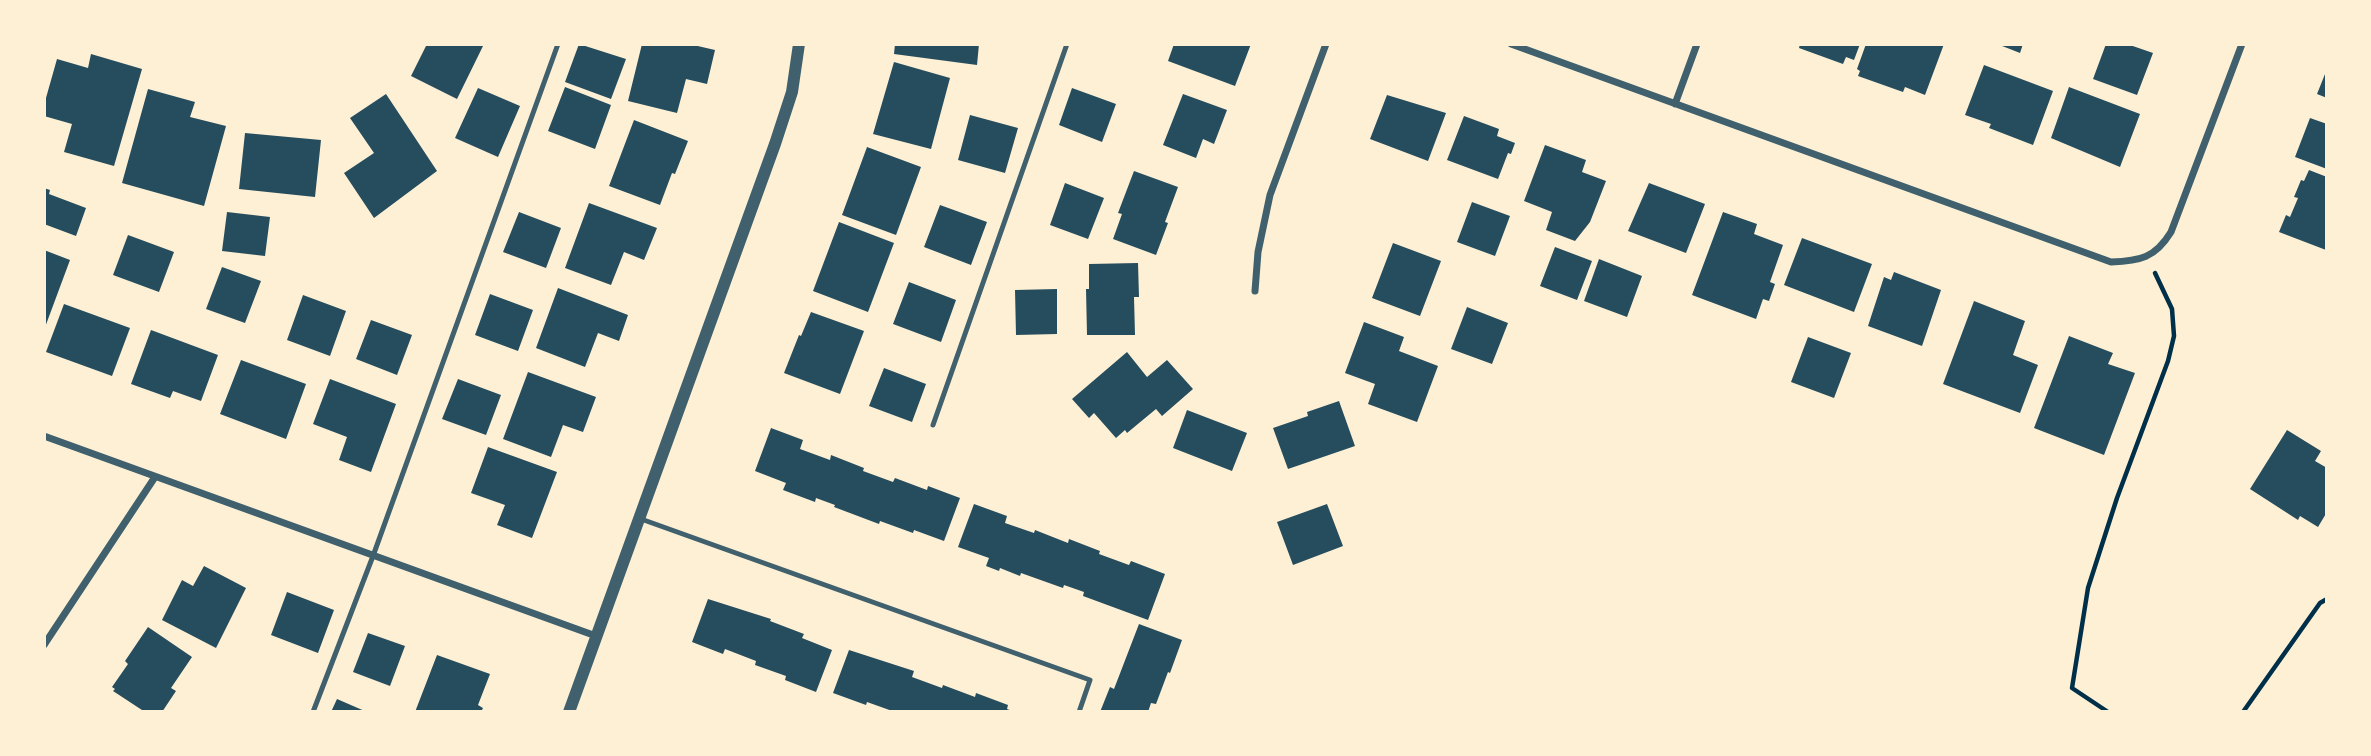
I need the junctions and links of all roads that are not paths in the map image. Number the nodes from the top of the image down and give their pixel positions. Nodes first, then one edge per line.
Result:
1 (558, 44) edge
2 (799, 44) edge
3 (1067, 44) edge
4 (1326, 44) edge
5 (1511, 44) edge
6 (1697, 44) edge
7 (2242, 44) edge
8 (1675, 104) junction
9 (1255, 291) dead end
10 (933, 425) dead end
11 (44, 436) edge
12 (155, 477) junction
13 (638, 518) junction
14 (373, 556) junction
15 (596, 636) junction
16 (44, 645) edge
17 (313, 712) edge
18 (569, 712) edge
19 (1079, 712) edge

1 - 14 lane
2 - 13 street
3 - 10 lane
4 - 9 street
5 - 8 street
6 - 8 street
7 - 8 street
11 - 12 street
12 - 14 street
12 - 16 street
13 - 15 street
13 - 19 lane
14 - 15 street
14 - 17 lane
15 - 18 street

